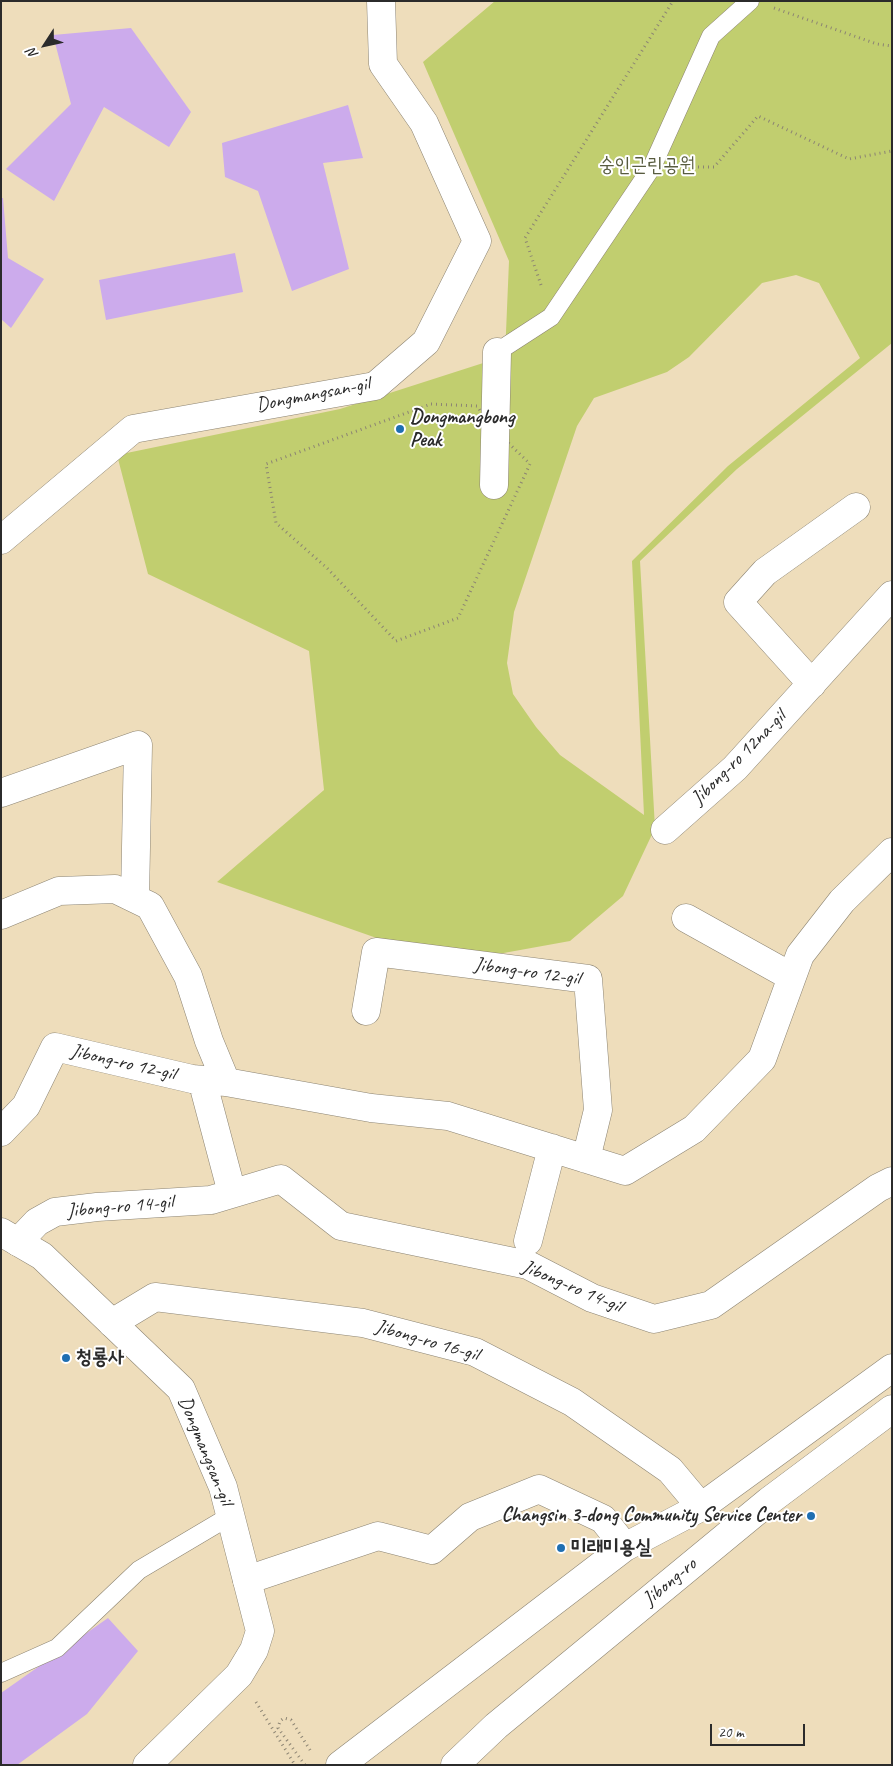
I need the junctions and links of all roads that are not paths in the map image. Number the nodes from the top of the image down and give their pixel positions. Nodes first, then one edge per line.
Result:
1 (381, 1) edge
2 (750, 1) edge
3 (497, 352) joint
4 (494, 485) dead end
5 (856, 507) dead end
6 (1, 540) edge
7 (892, 595) edge
8 (812, 684) junction
9 (1, 793) edge
10 (665, 830) dead end
11 (892, 852) edge
12 (135, 898) junction
13 (1, 915) edge
14 (686, 918) dead end
15 (792, 977) junction
16 (366, 1011) dead end
17 (214, 1081) junction
18 (1, 1132) edge
19 (552, 1148) junction
20 (586, 1159) junction
21 (892, 1181) edge
22 (232, 1194) junction
23 (10, 1237) edge
24 (528, 1241) dead end
25 (112, 1323) junction
26 (892, 1368) edge
27 (892, 1409) edge
28 (701, 1507) junction
29 (230, 1516) junction
30 (625, 1547) junction
31 (247, 1580) junction
32 (1, 1673) edge
33 (327, 1761) edge
34 (147, 1765) edge
35 (455, 1765) edge

1 - 6 street, Dongmangsan-gil
2 - 3 lane
3 - 4 street
5 - 8 street
7 - 8 street, Jibong-ro 12na-gil
8 - 10 street, Jibong-ro 12na-gil
9 - 12 street
11 - 15 street, Jibong-ro 12-gil
12 - 13 street
12 - 17 street
14 - 15 street
15 - 20 street, Jibong-ro 12-gil
16 - 20 street, Jibong-ro 12-gil
17 - 18 street, Jibong-ro 12-gil
17 - 19 street, Jibong-ro 12-gil
17 - 22 street
19 - 20 street, Jibong-ro 12-gil
19 - 24 street
21 - 22 street, Jibong-ro 14-gil
22 - 23 street, Jibong-ro 14-gil
23 - 25 street, Dongmangsan-gil
25 - 28 street, Jibong-ro 16-gil
25 - 29 street, Dongmangsan-gil
26 - 28 street
27 - 35 street, Jibong-ro
28 - 30 street
29 - 31 street, Dongmangsan-gil
29 - 32 lane
30 - 31 street
30 - 33 street
31 - 34 street, Dongmangsan-gil

